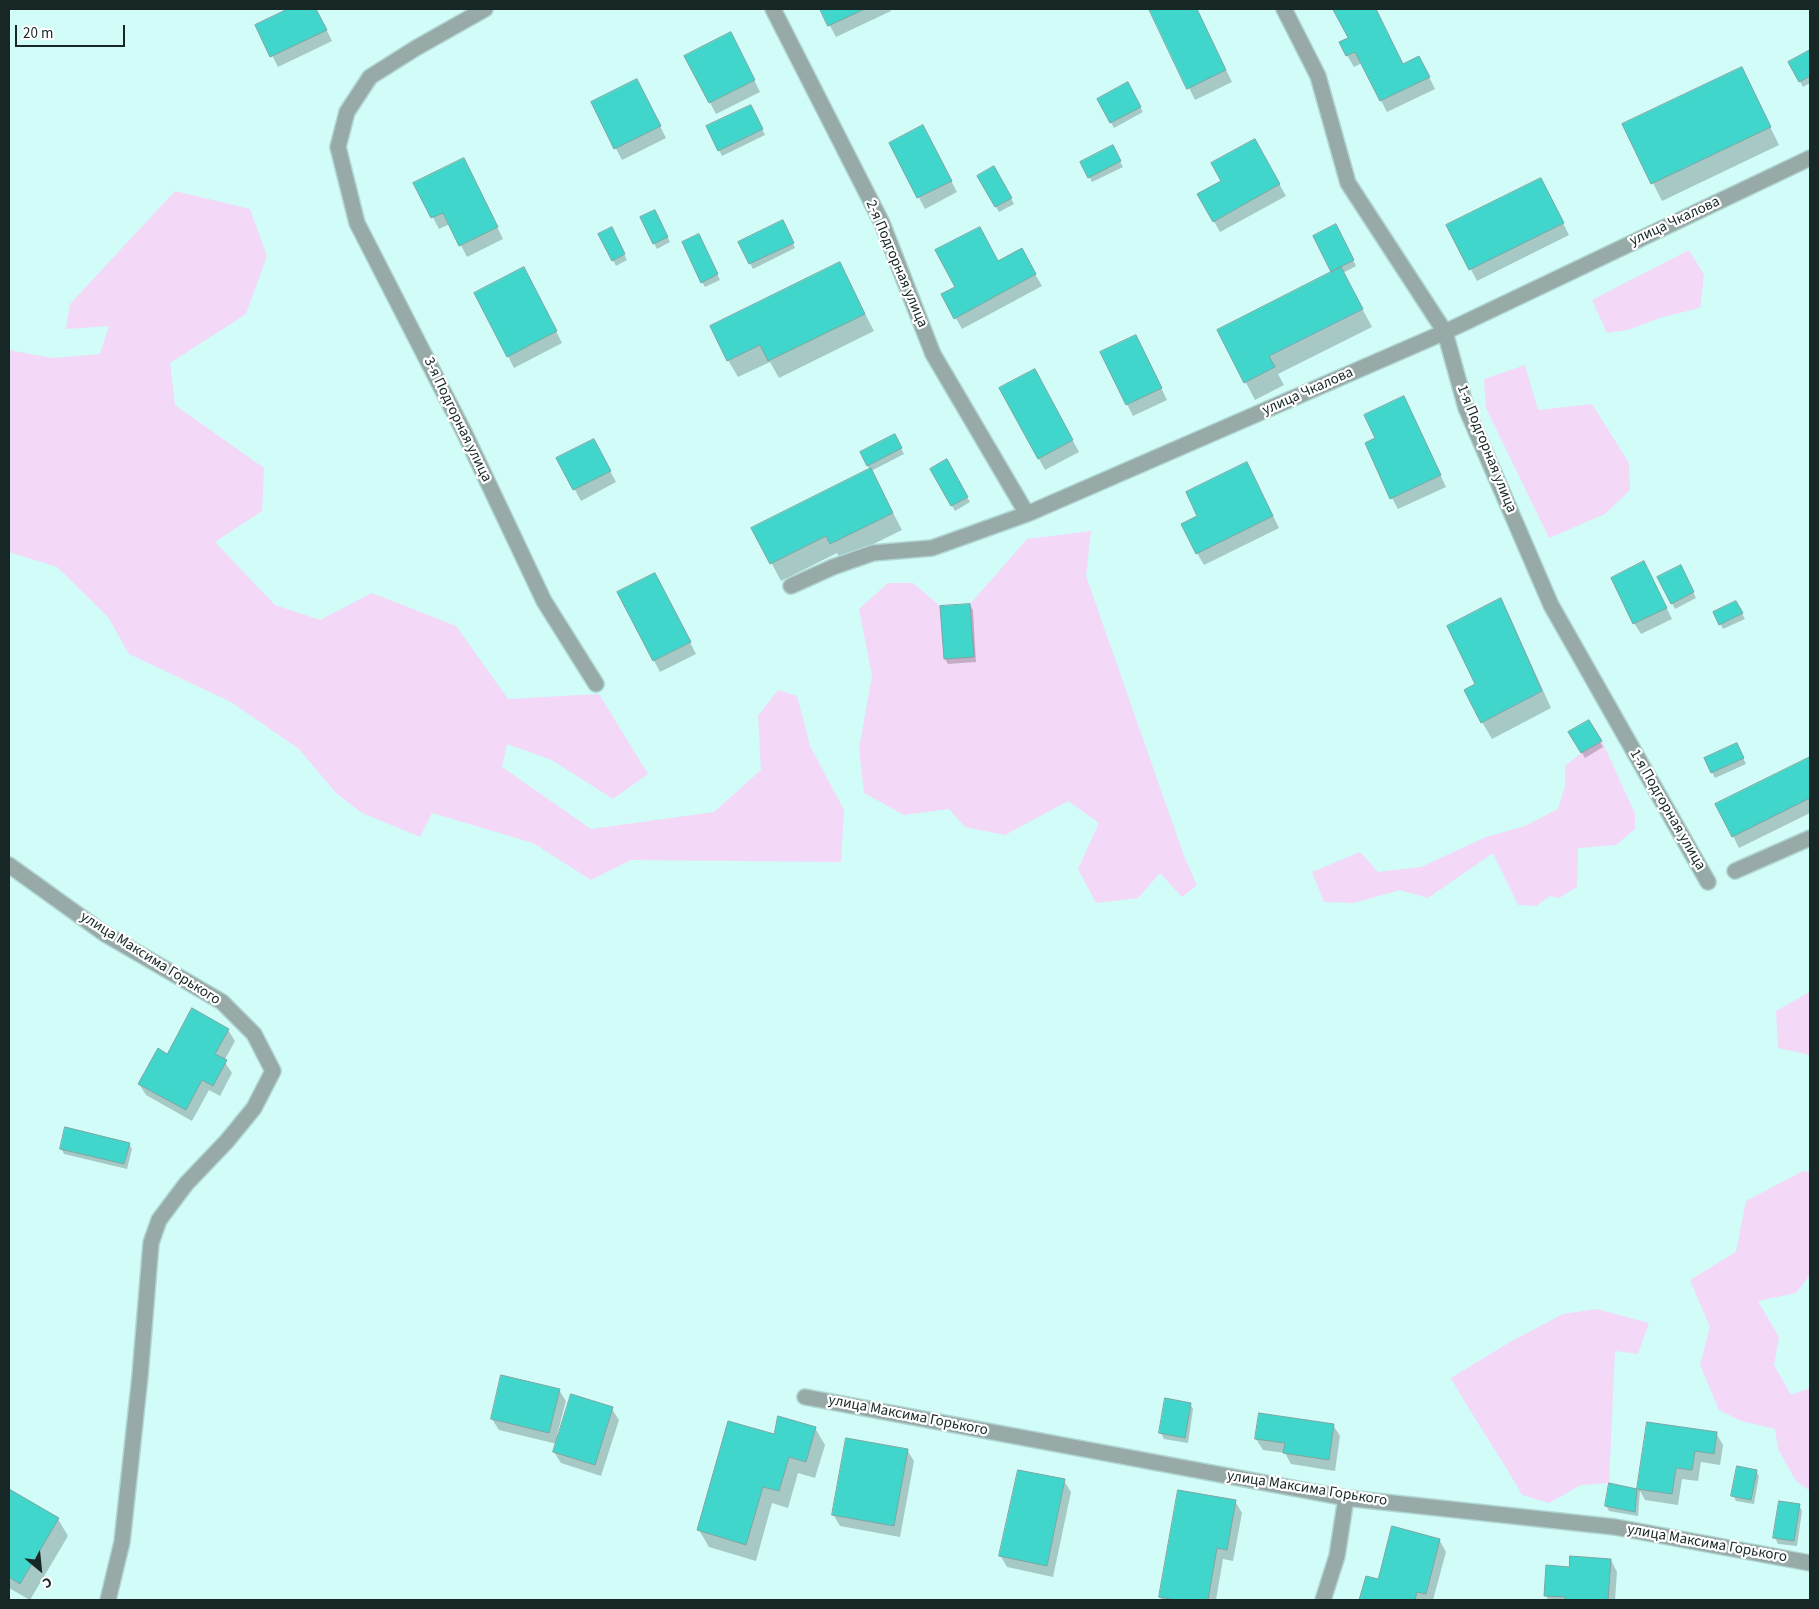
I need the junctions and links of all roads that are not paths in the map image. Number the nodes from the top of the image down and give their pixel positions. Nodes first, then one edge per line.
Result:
1 (485, 9) edge
2 (773, 9) edge
3 (1284, 9) edge
4 (1810, 158) edge
5 (1445, 332) junction
6 (1027, 514) junction
7 (791, 586) dead end
8 (596, 684) dead end
9 (1810, 838) edge
10 (9, 865) edge
11 (1735, 871) dead end
12 (1708, 882) dead end
13 (806, 1397) dead end
14 (1346, 1498) junction
15 (1810, 1563) edge
16 (108, 1600) edge
17 (1322, 1600) edge

1 - 8 street, 3-я Подгорная улица
2 - 6 street, 2-я Подгорная улица
3 - 5 street, 1-я Подгорная улица
4 - 5 street, улица Чкалова
5 - 6 street, улица Чкалова
5 - 12 street, 1-я Подгорная улица
6 - 7 street, улица Чкалова
9 - 11 street
10 - 16 street, улица Максима Горького
13 - 14 street, улица Максима Горького
14 - 15 street, улица Максима Горького
14 - 17 street

